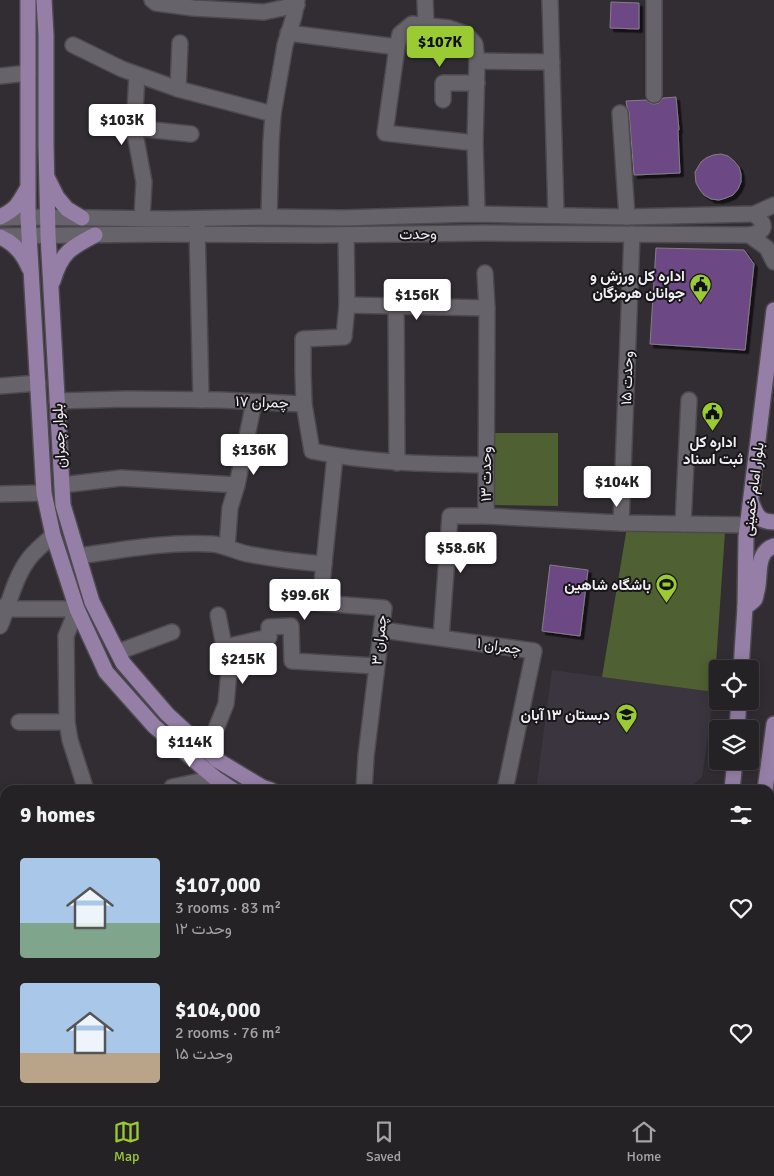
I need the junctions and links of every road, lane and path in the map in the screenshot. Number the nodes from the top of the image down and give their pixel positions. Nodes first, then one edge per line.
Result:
1 (28, 0) edge
2 (44, 0) edge
3 (152, 0) edge
4 (426, 0) edge
5 (550, 0) edge
6 (654, 0) edge
7 (297, 2) edge
8 (426, 25) junction
9 (288, 33) junction
10 (180, 43) dead end
11 (73, 45) dead end
12 (397, 47) junction
13 (477, 62) junction
14 (552, 62) junction
15 (28, 72) junction
16 (138, 74) junction
17 (0, 76) edge
18 (477, 83) junction
19 (178, 89) junction
20 (654, 95) dead end
21 (443, 100) dead end
22 (620, 113) dead end
23 (273, 114) junction
24 (134, 128) junction
25 (191, 134) dead end
26 (476, 143) junction
27 (46, 175) junction
28 (27, 188) junction
29 (774, 205) edge
30 (477, 214) junction
31 (754, 214) junction
32 (556, 215) junction
33 (28, 217) junction
34 (47, 217) junction
35 (268, 217) junction
36 (627, 217) junction
37 (0, 218) edge
38 (82, 218) junction
39 (142, 218) junction
40 (240, 218) junction
41 (197, 219) junction
42 (197, 234) junction
43 (632, 234) junction
44 (48, 235) junction
45 (95, 235) junction
46 (240, 235) junction
47 (346, 235) junction
48 (749, 235) junction
49 (29, 236) junction
50 (0, 237) edge
51 (774, 262) edge
52 (31, 273) junction
53 (485, 273) dead end
54 (51, 290) junction
55 (347, 305) junction
56 (396, 306) junction
57 (487, 308) junction
58 (774, 310) edge
59 (38, 383) junction
60 (0, 386) edge
61 (201, 400) junction
62 (689, 400) dead end
63 (57, 401) junction
64 (254, 402) junction
65 (304, 404) junction
66 (335, 456) junction
67 (397, 463) junction
68 (486, 465) junction
69 (62, 485) junction
70 (237, 485) junction
71 (44, 493) junction
72 (0, 494) edge
73 (751, 499) junction
74 (486, 516) junction
75 (774, 522) edge
76 (621, 523) junction
77 (683, 524) junction
78 (748, 525) junction
79 (53, 535) junction
80 (774, 546) edge
81 (227, 547) junction
82 (78, 556) junction
83 (324, 564) junction
84 (745, 607) junction
85 (4, 608) edge
86 (77, 609) junction
87 (218, 615) dead end
88 (0, 626) edge
89 (382, 630) junction
90 (172, 632) dead end
91 (441, 637) junction
92 (225, 647) junction
93 (118, 652) junction
94 (742, 660) edge
95 (376, 666) junction
96 (19, 722) dead end
97 (67, 722) junction
98 (774, 724) edge
99 (207, 751) junction
100 (733, 770) edge
101 (734, 770) edge
102 (215, 778) junction
103 (84, 785) edge
104 (182, 785) edge
105 (226, 785) edge
106 (259, 785) edge
107 (364, 785) edge
108 (505, 785) edge
109 (728, 785) edge
110 (732, 785) edge
111 (766, 785) edge

1 - 15 main road, بلوار چمران
2 - 27 main road, بلوار چمران
3 - 7 street
4 - 8 street
5 - 14 street
6 - 20 street
7 - 9 street
8 - 12 street
8 - 13 street
9 - 12 street
9 - 23 street
10 - 19 street
11 - 16 street
12 - 26 street
13 - 14 street
13 - 18 street
14 - 32 street
15 - 17 street
15 - 28 main road, بلوار چمران
16 - 19 street
16 - 24 street
18 - 21 street
18 - 26 street
19 - 23 street
22 - 36 street
23 - 35 street
24 - 25 street
24 - 39 street
26 - 30 street
27 - 34 main road, بلوار چمران
27 - 38 main road
28 - 33 main road, بلوار چمران
28 - 37 main road
29 - 31 street, وحدت
30 - 32 street, وحدت
30 - 35 street, وحدت
31 - 36 street, وحدت
31 - 48 street
32 - 36 street, وحدت
33 - 34 street, وحدت
33 - 37 street
33 - 49 main road, بلوار چمران
34 - 38 street, وحدت
34 - 44 main road, بلوار چمران
35 - 40 street, وحدت
38 - 39 street, وحدت
39 - 41 street, وحدت
40 - 41 street, وحدت
40 - 46 street
41 - 42 street
42 - 45 street, وحدت
42 - 46 street, وحدت
42 - 61 street
43 - 47 street, وحدت
43 - 48 street, وحدت
43 - 76 street, وحدت ۱۵
44 - 45 street, وحدت
44 - 49 street, وحدت
44 - 54 main road, بلوار چمران
45 - 54 main road
46 - 47 street, وحدت
47 - 55 street
48 - 51 street
49 - 50 street
49 - 52 main road, بلوار چمران
50 - 52 main road
52 - 59 main road, بلوار چمران
53 - 57 street, وحدت ۱۳
54 - 63 main road, بلوار چمران
55 - 56 street
55 - 65 street
56 - 57 street
56 - 67 street
57 - 68 street, وحدت ۱۳
58 - 73 main road, بلوار امام خمینی
59 - 60 street
59 - 71 main road, بلوار چمران
61 - 63 street, چمران ۱۷
61 - 64 street, چمران ۱۷
62 - 77 street
63 - 69 main road, بلوار چمران
64 - 65 street, چمران ۱۷
64 - 70 street
65 - 66 street, چمران ۱۷
66 - 67 street, چمران ۱۷
66 - 83 street, چمران ۳
67 - 68 street, چمران ۱۷
68 - 74 street, وحدت ۱۳
69 - 70 street
69 - 82 main road, بلوار چمران
70 - 81 street
71 - 72 street
71 - 79 main road, بلوار چمران
73 - 75 main road
73 - 78 main road, بلوار امام خمینی
74 - 76 street
74 - 91 street, وحدت ۱۳
76 - 77 street
77 - 78 street
78 - 84 main road, بلوار امام خمینی
79 - 85 street
79 - 86 main road, بلوار چمران
80 - 84 main road
81 - 82 street
81 - 83 street
82 - 93 main road, بلوار چمران
83 - 89 street, چمران ۳
84 - 94 main road, بلوار امام خمینی
85 - 86 street
85 - 88 street
86 - 97 street
86 - 102 main road, بلوار چمران
87 - 92 street
89 - 91 street, چمران ۱
89 - 95 street, چمران ۳
90 - 93 street
91 - 108 street, چمران ۱
92 - 95 street
92 - 99 street
93 - 99 main road, بلوار چمران
95 - 107 street, چمران ۳
96 - 97 street
97 - 103 street
98 - 111 main road
99 - 106 main road, بلوار چمران
100 - 109 main road
101 - 110 main road
102 - 104 street
102 - 105 main road, بلوار چمران

